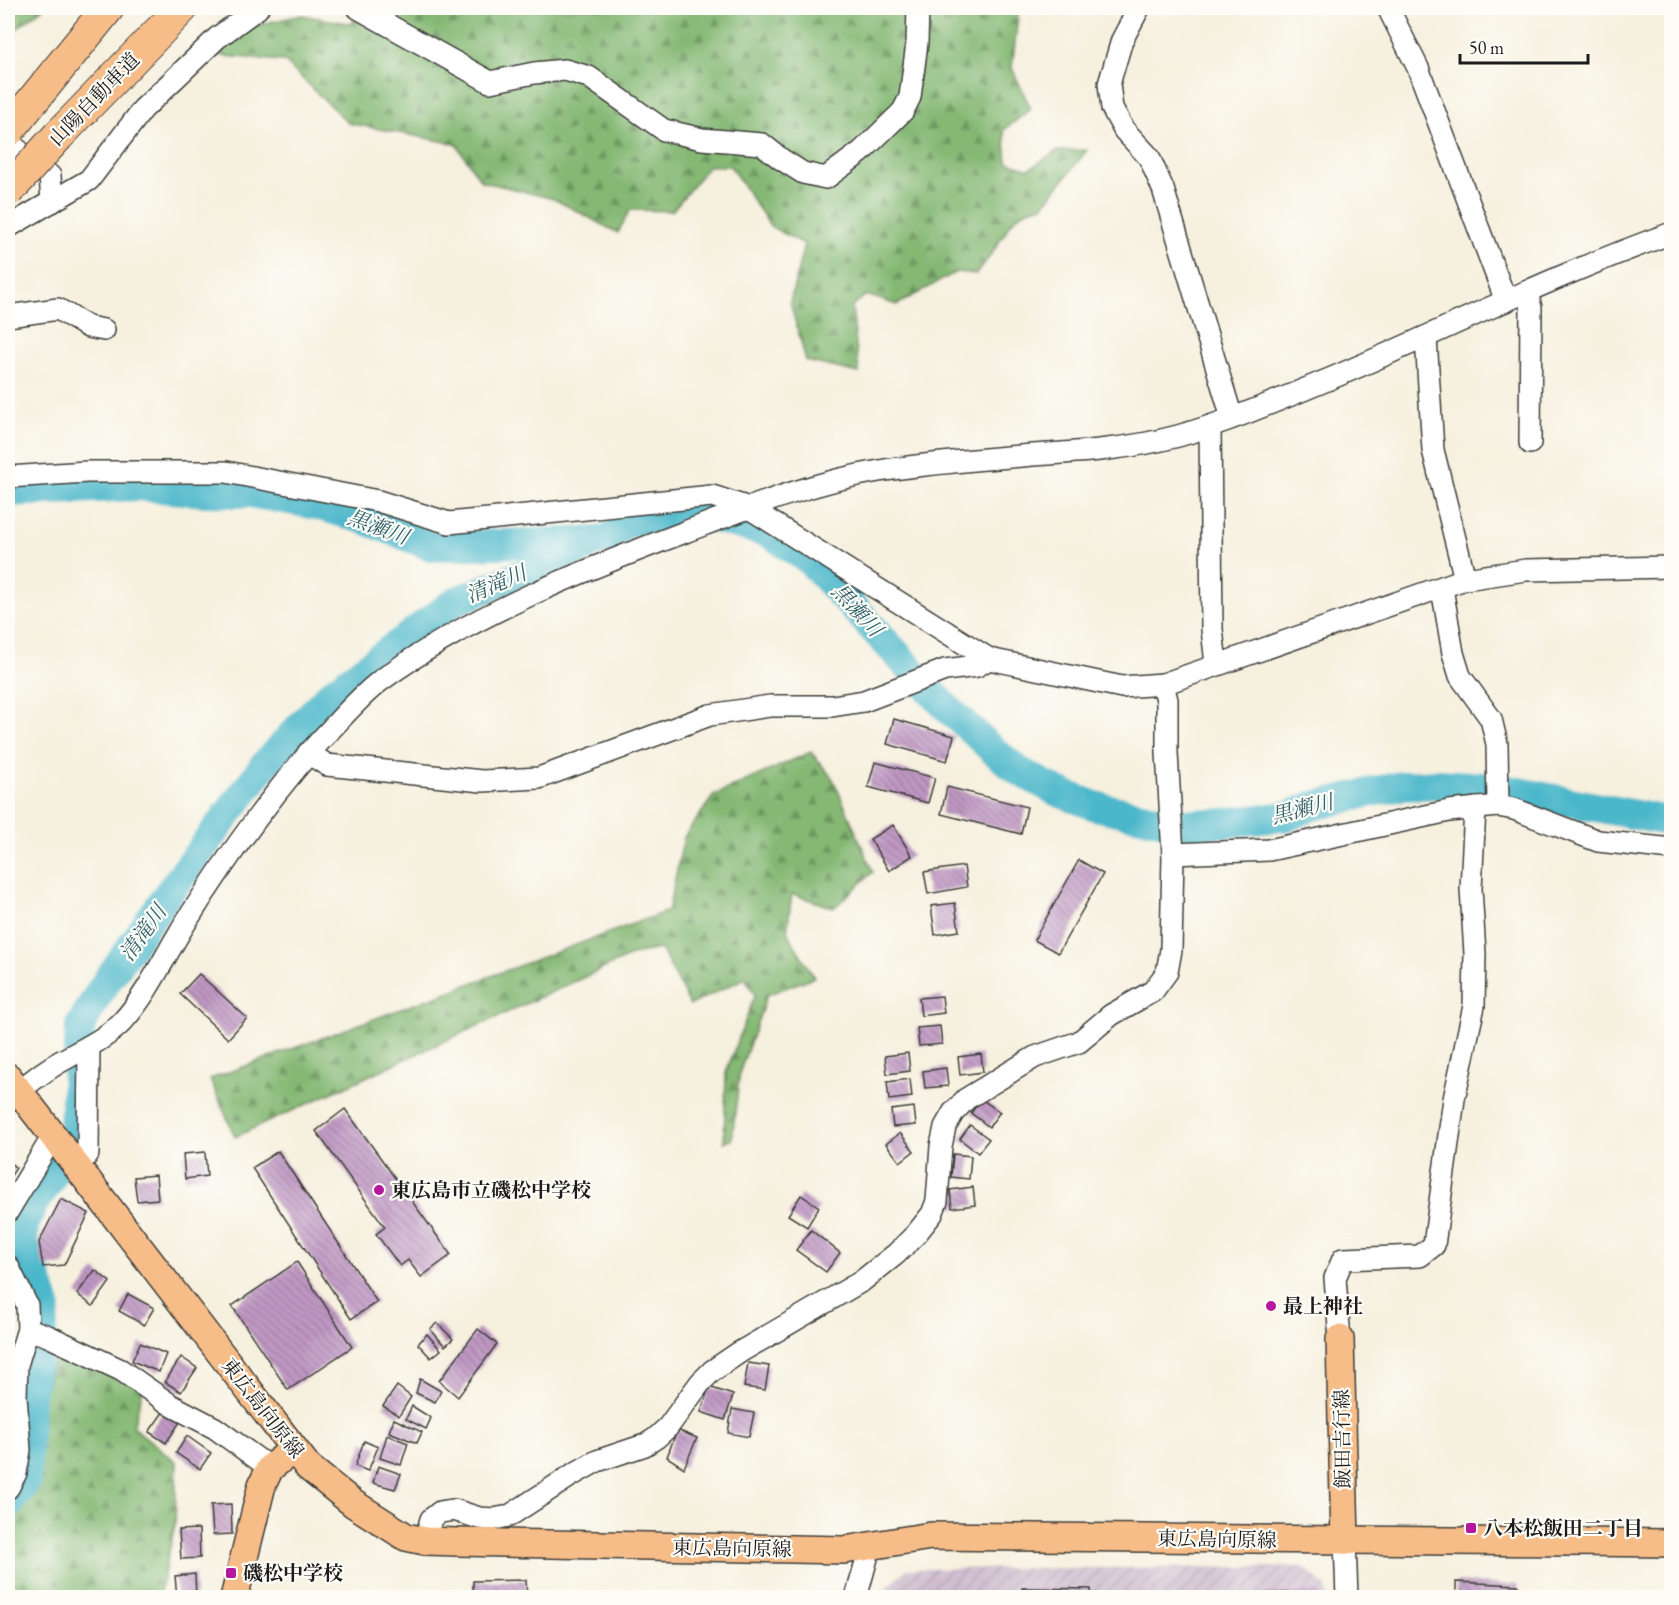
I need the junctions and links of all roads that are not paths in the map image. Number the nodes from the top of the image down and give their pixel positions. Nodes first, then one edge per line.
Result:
1 (108, 8) edge
2 (182, 8) edge
3 (258, 8) edge
4 (358, 8) edge
5 (918, 8) edge
6 (1139, 8) edge
7 (1388, 8) edge
8 (16, 121) edge
9 (8, 142) edge
10 (8, 191) edge
11 (52, 202) junction
12 (8, 227) edge
13 (1671, 233) edge
14 (1527, 292) junction
15 (1506, 301) junction
16 (8, 316) edge
17 (104, 330) dead end
18 (1426, 338) junction
19 (1232, 418) junction
20 (1210, 426) junction
21 (1530, 443) dead end
22 (8, 477) edge
23 (749, 508) junction
24 (1671, 567) edge
25 (1465, 579) junction
26 (1442, 588) junction
27 (989, 659) junction
28 (1216, 664) junction
29 (1163, 684) junction
30 (308, 753) junction
31 (1498, 806) junction
32 (1475, 808) junction
33 (1671, 849) edge
34 (1172, 850) junction
35 (89, 1047) junction
36 (13, 1084) edge
37 (53, 1136) junction
38 (73, 1162) junction
39 (8, 1211) edge
40 (8, 1266) edge
41 (36, 1332) junction
42 (1340, 1338) joint
43 (12, 1396) edge
44 (294, 1449) junction
45 (270, 1468) junction
46 (8, 1488) edge
47 (1345, 1540) junction
48 (425, 1541) junction
49 (1671, 1543) edge
50 (870, 1547) junction
51 (234, 1598) edge
52 (856, 1598) edge
53 (1347, 1598) edge

1 - 8 highway
2 - 10 highway, 山陽自動車道, bridge
3 - 11 street
4 - 5 street
6 - 19 street
7 - 15 street
9 - 11 street
11 - 12 street
13 - 14 street
14 - 15 street
14 - 21 street
15 - 18 street
16 - 17 street
18 - 19 street
18 - 25 street
19 - 20 street
20 - 23 street
20 - 28 street
22 - 23 street
23 - 27 street
23 - 30 street
24 - 25 street
25 - 26 street
26 - 28 street
26 - 31 street
27 - 29 street
27 - 30 street
28 - 29 street
29 - 34 street
30 - 35 street
31 - 32 street
31 - 33 street
32 - 34 street
32 - 42 street
34 - 48 street
35 - 36 street
35 - 38 street
36 - 37 main road, 東広島向原線
37 - 38 main road, 東広島向原線
37 - 39 street
38 - 44 main road, 東広島向原線
40 - 41 street
41 - 43 street
41 - 45 street
42 - 47 main road, 飯田吉行線
43 - 46 street
44 - 45 main road
44 - 48 main road, 東広島向原線
45 - 51 main road
47 - 49 main road, 東広島向原線
47 - 50 main road, 東広島向原線
47 - 53 street
48 - 50 main road, 東広島向原線
50 - 52 street

